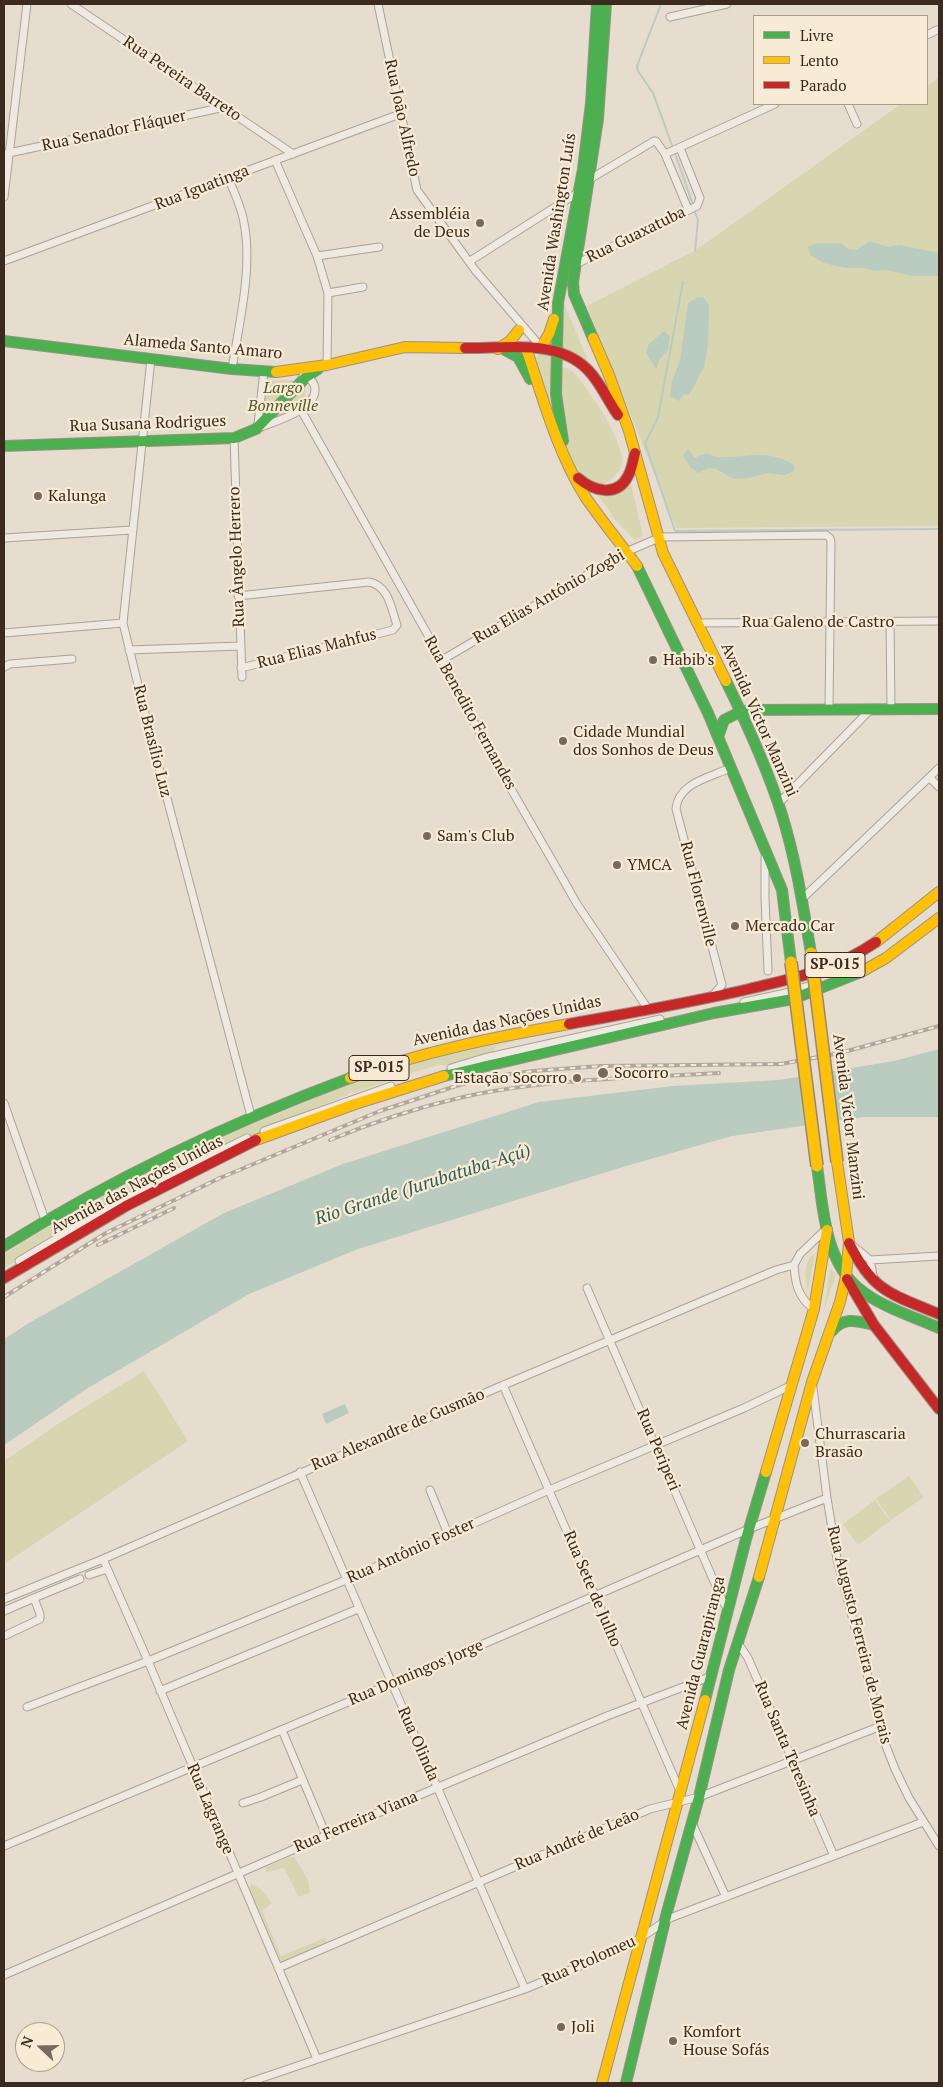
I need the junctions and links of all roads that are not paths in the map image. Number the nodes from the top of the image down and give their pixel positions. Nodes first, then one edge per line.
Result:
1 (27, 4) edge
2 (70, 4) edge
3 (378, 4) edge
4 (598, 4) edge
5 (606, 4) edge
6 (727, 4) edge
7 (715, 5) edge
8 (670, 17) dead end
9 (937, 30) dead end
10 (928, 34) edge
11 (774, 105) edge
12 (848, 105) edge
13 (225, 108) junction
14 (400, 114) junction
15 (857, 124) dead end
16 (679, 148) junction
17 (668, 153) junction
18 (6, 154) edge
19 (293, 154) junction
20 (275, 160) junction
21 (230, 179) junction
22 (590, 179) junction
23 (580, 191) junction
24 (4, 197) edge
25 (688, 209) junction
26 (379, 247) dead end
27 (318, 256) junction
28 (4, 261) edge
29 (470, 262) junction
30 (576, 264) junction
31 (363, 287) dead end
32 (328, 293) junction
33 (558, 303) junction
34 (518, 325) junction
35 (4, 341) edge
36 (541, 347) junction
37 (526, 348) junction
38 (498, 349) junction
39 (557, 352) junction
40 (151, 359) junction
41 (327, 365) junction
42 (232, 369) junction
43 (264, 371) junction
44 (282, 372) junction
45 (306, 377) junction
46 (301, 410) junction
47 (549, 420) junction
48 (256, 429) junction
49 (629, 431) junction
50 (234, 438) junction
51 (142, 442) junction
52 (4, 446) edge
53 (635, 452) junction
54 (573, 473) junction
55 (132, 530) junction
56 (4, 538) edge
57 (658, 538) junction
58 (626, 552) junction
59 (238, 596) junction
60 (939, 621) edge
61 (830, 622) junction
62 (890, 622) junction
63 (123, 623) junction
64 (697, 623) junction
65 (4, 633) edge
66 (240, 646) junction
67 (129, 650) junction
68 (72, 659) dead end
69 (442, 660) junction
70 (4, 666) edge
71 (241, 668) junction
72 (242, 677) dead end
73 (829, 709) junction
74 (871, 709) junction
75 (891, 709) junction
76 (939, 709) edge
77 (740, 712) junction
78 (718, 737) junction
79 (730, 768) junction
80 (939, 768) edge
81 (930, 778) junction
82 (939, 787) edge
83 (778, 804) junction
84 (765, 849) junction
85 (782, 890) junction
86 (939, 892) edge
87 (765, 898) junction
88 (802, 900) junction
89 (939, 910) edge
90 (939, 918) edge
91 (768, 971) dead end
92 (711, 998) junction
93 (648, 1010) junction
94 (4, 1103) edge
95 (251, 1116) junction
96 (8, 1126) edge
97 (45, 1220) junction
98 (827, 1229) junction
99 (849, 1242) junction
100 (4, 1246) edge
101 (939, 1256) edge
102 (870, 1260) junction
103 (794, 1265) junction
104 (4, 1271) edge
105 (846, 1276) junction
106 (4, 1278) edge
107 (875, 1283) junction
108 (587, 1288) dead end
109 (814, 1309) junction
110 (939, 1314) edge
111 (874, 1325) junction
112 (939, 1328) edge
113 (829, 1334) junction
114 (610, 1340) junction
115 (812, 1382) junction
116 (504, 1385) junction
117 (790, 1386) junction
118 (939, 1409) edge
119 (654, 1446) junction
120 (300, 1472) junction
121 (430, 1490) dead end
122 (549, 1490) junction
123 (827, 1498) junction
124 (774, 1520) junction
125 (750, 1529) junction
126 (448, 1534) junction
127 (701, 1550) junction
128 (102, 1559) junction
129 (107, 1568) junction
130 (89, 1576) dead end
131 (80, 1579) dead end
132 (346, 1580) junction
133 (595, 1596) junction
134 (34, 1598) junction
135 (4, 1599) edge
136 (358, 1609) junction
137 (4, 1610) edge
138 (729, 1612) junction
139 (4, 1636) edge
140 (738, 1643) junction
141 (148, 1661) junction
142 (712, 1676) junction
143 (391, 1684) junction
144 (160, 1691) junction
145 (641, 1703) junction
146 (27, 1707) dead end
147 (881, 1726) junction
148 (282, 1730) junction
149 (793, 1761) junction
150 (192, 1768) junction
151 (302, 1780) junction
152 (438, 1788) junction
153 (680, 1797) junction
154 (699, 1797) junction
155 (243, 1802) dead end
156 (923, 1822) junction
157 (692, 1823) junction
158 (936, 1832) edge
159 (326, 1835) junction
160 (4, 1846) edge
161 (939, 1846) edge
162 (834, 1856) junction
163 (238, 1874) junction
164 (478, 1882) junction
165 (726, 1898) junction
166 (666, 1920) junction
167 (639, 1940) junction
168 (278, 1968) junction
169 (4, 1975) edge
170 (525, 1989) junction
171 (317, 2059) junction
172 (247, 2083) edge
173 (602, 2083) edge
174 (626, 2083) edge

1 - 18 street
2 - 13 street, Rua Pereira Barreto
3 - 14 street, Rua João Alfredo
4 - 23 main road, Avenida Washington Luís
5 - 22 main road, Avenida Washington Luís
6 - 7 street
7 - 8 street
9 - 10 street
11 - 16 street
12 - 15 street
13 - 18 street, Rua Senador Fláquer
13 - 19 street, Rua Pereira Barreto
14 - 19 street, Rua Iguatinga
14 - 29 street, Rua João Alfredo
16 - 17 street
16 - 25 street, Rua Guaxatuba
17 - 22 street
17 - 25 street
18 - 24 street
19 - 20 street, Rua Iguatinga
20 - 21 street, Rua Iguatinga
20 - 27 street
21 - 28 street, Rua Iguatinga
21 - 42 street
22 - 30 main road, Avenida Washington Luís
23 - 29 street
23 - 33 main road, Avenida Washington Luís
25 - 30 street, Rua Guaxatuba
26 - 27 street
27 - 32 street
29 - 34 street, Rua João Alfredo
30 - 49 main road, Avenida Washington Luís
31 - 32 street
32 - 41 street
33 - 36 main road
33 - 39 main road, Avenida Washington Luís
34 - 36 street, Rua João Alfredo
34 - 37 street, Rua João Alfredo
34 - 38 main road
35 - 40 main road, Alameda Santo Amaro
36 - 37 main road, Alameda Santo Amaro
36 - 39 main road, Alameda Santo Amaro
37 - 38 main road, Alameda Santo Amaro
37 - 47 main road
38 - 41 main road, Alameda Santo Amaro
38 - 47 main road
39 - 49 main road, Alameda Santo Amaro
39 - 54 main road, Avenida Washington Luís
40 - 42 main road, Alameda Santo Amaro
40 - 51 street, Rua Brasílio Luz
41 - 44 main road, Alameda Santo Amaro
41 - 45 main road, Rua Susana Rodrigues
42 - 43 main road, Alameda Santo Amaro
43 - 44 main road, Alameda Santo Amaro
43 - 48 street
44 - 45 street
45 - 46 street
45 - 48 main road, Rua Susana Rodrigues
46 - 48 street
46 - 69 street, Rua Benedito Fernandes
47 - 54 main road
48 - 50 main road, Rua Susana Rodrigues
49 - 53 main road, Avenida Víctor Manzini
50 - 51 main road, Rua Susana Rodrigues
50 - 59 street, Rua Ângelo Herrero
51 - 52 main road, Rua Susana Rodrigues
51 - 55 street, Rua Brasílio Luz
53 - 54 main road
53 - 57 main road, Avenida Víctor Manzini
54 - 58 main road
55 - 56 street
55 - 63 street, Rua Brasílio Luz
57 - 58 street, Rua Elias Antônio Zogbi
57 - 61 street
57 - 64 main road, Avenida Víctor Manzini
58 - 69 street, Rua Elias Antônio Zogbi
58 - 78 main road
59 - 66 street, Rua Ângelo Herrero
59 - 71 street, Rua Elias Mahfus
60 - 62 street, Rua Galeno de Castro
61 - 62 street, Rua Galeno de Castro
61 - 64 street, Rua Galeno de Castro
61 - 73 street
62 - 75 street
63 - 65 street
63 - 67 street, Rua Brasílio Luz
64 - 77 main road, Avenida Víctor Manzini
66 - 67 street
66 - 71 street, Rua Ângelo Herrero
67 - 95 street, Rua Brasílio Luz
68 - 70 street
69 - 93 street, Rua Benedito Fernandes
71 - 72 street, Rua Ângelo Herrero
73 - 74 main road
73 - 77 main road
74 - 75 main road
74 - 83 street
75 - 76 main road
77 - 78 main road
77 - 83 main road, Avenida Víctor Manzini
78 - 79 main road
79 - 84 main road
79 - 92 street, Rua Florenville
80 - 81 street
81 - 82 street
81 - 88 street
83 - 88 main road, Avenida Víctor Manzini
84 - 85 main road
84 - 87 street
85 - 87 street
85 - 98 main road, bridge
86 - 92 main road, Avenida das Nações Unidas / SP-015
87 - 91 street
88 - 99 main road, Avenida Víctor Manzini, bridge
89 - 104 street
90 - 106 main road, Avenida das Nações Unidas / SP-015
92 - 93 main road, Avenida das Nações Unidas / SP-015
93 - 95 main road, Avenida das Nações Unidas / SP-015
94 - 96 street
95 - 97 main road, Avenida das Nações Unidas / SP-015
96 - 97 street
97 - 100 main road, Avenida das Nações Unidas / SP-015
98 - 103 street
98 - 105 main road
98 - 109 main road, Avenida Guarapiranga
99 - 102 street
99 - 105 main road, Avenida Guarapiranga
99 - 107 main road
101 - 102 street
102 - 107 street
103 - 109 street
103 - 114 street, Rua Alexandre de Gusmão
105 - 111 main road
105 - 112 main road
105 - 113 main road, Avenida Guarapiranga
107 - 110 main road
108 - 114 street, Rua Periperi
109 - 117 main road, Avenida Guarapiranga
111 - 113 main road
111 - 118 main road
113 - 115 main road, Avenida Guarapiranga
114 - 116 street, Rua Alexandre de Gusmão
114 - 119 street, Rua Periperi
115 - 123 street, Rua Augusto Ferreira de Morais
115 - 124 main road, Avenida Guarapiranga
116 - 120 street, Rua Alexandre de Gusmão
116 - 122 street, Rua Sete de Julho
117 - 119 street, Rua Antônio Foster
117 - 125 main road, Avenida Guarapiranga
119 - 122 street, Rua Antônio Foster
119 - 127 street, Rua Periperi
120 - 128 street, Rua Alexandre de Gusmão
120 - 132 street, Rua Olinda
121 - 126 street
122 - 126 street, Rua Antônio Foster
122 - 133 street, Rua Sete de Julho
123 - 124 street, Rua Domingos Jorge
123 - 147 street, Rua Augusto Ferreira de Morais
124 - 125 street, Rua Domingos Jorge
124 - 140 main road, Avenida Guarapiranga
125 - 127 street, Rua Domingos Jorge
125 - 138 main road, Avenida Guarapiranga
126 - 132 street, Rua Antônio Foster
127 - 133 street, Rua Domingos Jorge
127 - 138 street, Rua Periperi
128 - 129 street, Rua Lagrange
128 - 135 street, Rua Alexandre de Gusmão
129 - 130 street
129 - 141 street, Rua Lagrange
131 - 134 street
132 - 136 street, Rua Olinda
132 - 141 street, Rua Antônio Foster
133 - 143 street, Rua Domingos Jorge
133 - 145 street, Rua Sete de Julho
134 - 137 street
134 - 139 street
136 - 143 street, Rua Olinda
136 - 144 street
138 - 142 main road, Avenida Guarapiranga
140 - 149 street, Rua Santa Teresinha
140 - 154 main road, Avenida Guarapiranga
141 - 144 street, Rua Lagrange
141 - 146 street, Rua Antônio Foster
142 - 145 street, Rua Ferreira Viana
142 - 153 main road, Avenida Guarapiranga
143 - 148 street, Rua Domingos Jorge
143 - 152 street, Rua Olinda
144 - 150 street, Rua Lagrange
145 - 152 street, Rua Ferreira Viana
145 - 153 street, Rua Sete de Julho
147 - 149 street, Rua André de Leão
147 - 156 street, Rua Augusto Ferreira de Morais
148 - 150 street, Rua Domingos Jorge
148 - 151 street
149 - 154 street, Rua André de Leão
149 - 162 street, Rua Santa Teresinha
150 - 160 street, Rua Domingos Jorge
150 - 163 street, Rua Lagrange
151 - 155 street
151 - 159 street
152 - 159 street, Rua Ferreira Viana
152 - 164 street, Rua Olinda
153 - 154 street, Rua André de Leão
153 - 164 street, Rua André de Leão
153 - 167 main road, Avenida Guarapiranga
154 - 157 main road, Avenida Guarapiranga
156 - 158 street, Rua Augusto Ferreira de Morais
156 - 162 street, Rua Ptolomeu
157 - 165 street
157 - 166 main road, Avenida Guarapiranga
158 - 161 street, Rua Augusto Ferreira de Morais
159 - 163 street, Rua Ferreira Viana
162 - 165 street, Rua Ptolomeu
163 - 168 street, Rua Lagrange
163 - 169 street, Rua Ferreira Viana
164 - 168 street, Rua André de Leão
164 - 170 street, Rua Olinda
165 - 166 street, Rua Ptolomeu
166 - 167 street, Rua Ptolomeu
166 - 174 main road, Avenida Guarapiranga
167 - 170 street, Rua Ptolomeu
167 - 173 main road, Avenida Guarapiranga
168 - 171 street, Rua Lagrange
170 - 171 street, Rua Ptolomeu
171 - 172 street, Rua Ptolomeu

